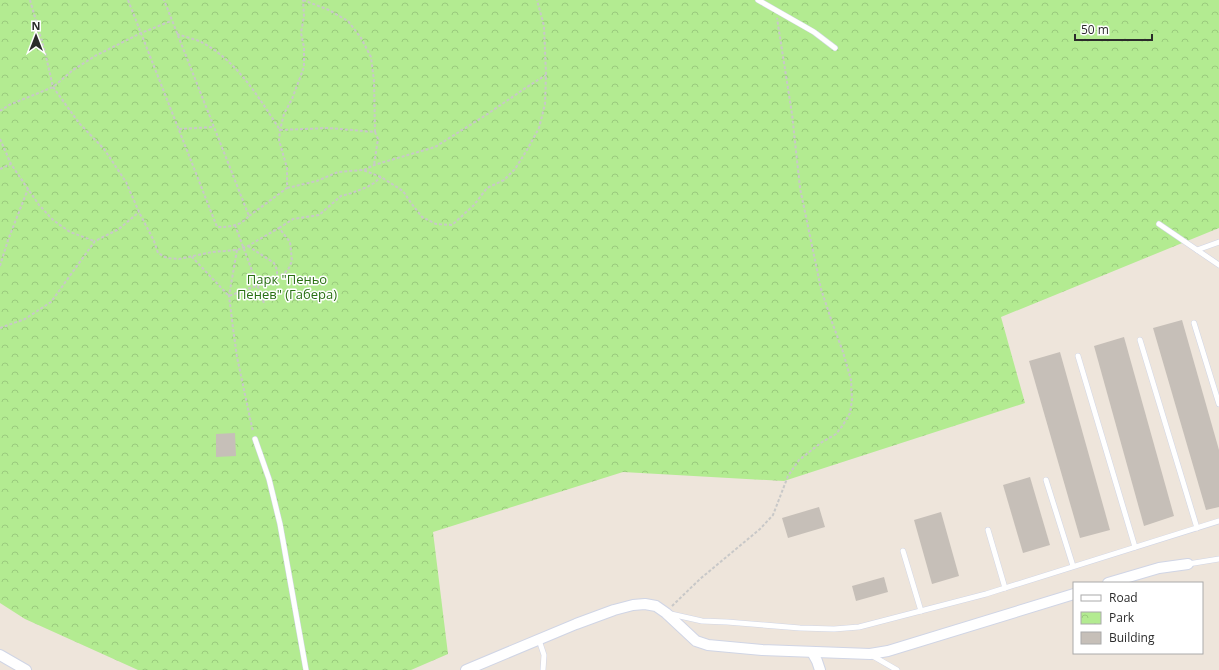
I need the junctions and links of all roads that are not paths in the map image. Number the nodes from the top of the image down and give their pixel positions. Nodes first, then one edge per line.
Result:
1 (758, 0) edge
2 (835, 48) dead end
3 (1159, 224) dead end
4 (1219, 242) edge
5 (1197, 250) junction
6 (1219, 265) edge
7 (1194, 323) dead end
8 (1140, 340) dead end
9 (1078, 356) dead end
10 (1219, 404) edge
11 (255, 439) road end
12 (1046, 480) dead end
13 (1219, 521) edge
14 (1196, 528) junction
15 (988, 530) dead end
16 (1135, 547) junction
17 (903, 551) dead end
18 (1219, 559) edge
19 (1188, 564) joint
20 (1073, 566) junction
21 (1111, 582) edge
22 (1005, 588) junction
23 (1073, 594) edge
24 (921, 611) junction
25 (666, 613) junction
26 (539, 640) junction
27 (812, 652) junction
28 (870, 654) junction
29 (0, 655) edge
30 (26, 670) edge
31 (306, 670) edge
32 (466, 670) edge
33 (543, 670) edge
34 (820, 670) edge
35 (897, 670) edge

1 - 2 lane
3 - 5 lane
4 - 5 lane
5 - 6 lane
7 - 10 lane
8 - 14 lane
9 - 16 lane
11 - 31 lane
12 - 20 lane
13 - 14 lane
14 - 16 lane
15 - 22 lane
16 - 20 lane
17 - 24 lane
18 - 19 lane
19 - 21 street
20 - 22 lane
22 - 24 lane
23 - 28 street
24 - 25 lane
25 - 26 street
25 - 27 street
26 - 32 street
26 - 33 lane
27 - 28 street
27 - 34 street
28 - 35 lane
29 - 30 street

